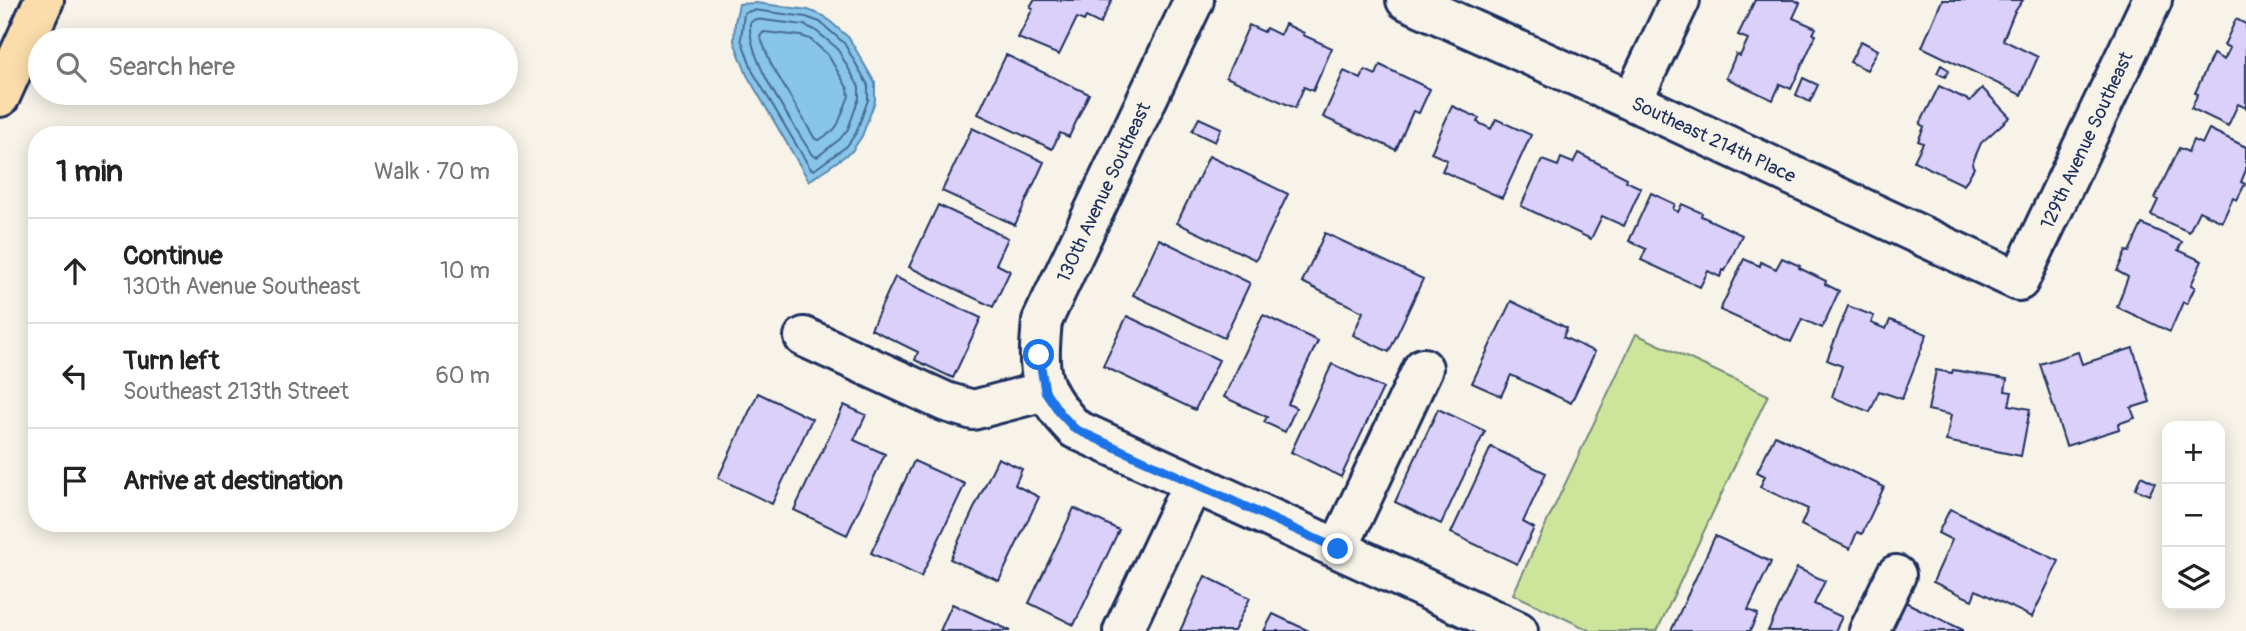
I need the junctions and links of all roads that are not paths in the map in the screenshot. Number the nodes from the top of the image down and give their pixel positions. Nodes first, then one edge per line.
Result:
1 (44, 0) edge
2 (1194, 0) edge
3 (1406, 0) edge
4 (1680, 0) edge
5 (2152, 0) edge
6 (31, 28) edge
7 (28, 35) edge
8 (0, 97) edge
9 (1632, 101) junction
10 (2019, 281) joint
11 (804, 337) dead end
12 (1423, 368) dead end
13 (1045, 391) junction
14 (1193, 483) junction
15 (1338, 549) junction
16 (1896, 575) dead end
17 (1123, 631) edge
18 (1518, 631) edge
19 (1869, 631) edge

1 - 6 main road
2 - 13 street, 130th Avenue Southeast
3 - 9 street, Southeast 214th Place
4 - 9 street
5 - 10 street, 129th Avenue Southeast
7 - 8 main road
9 - 10 street, Southeast 214th Place
11 - 13 street
12 - 15 street
13 - 14 street
14 - 15 street
14 - 17 street
15 - 18 street
16 - 19 street

